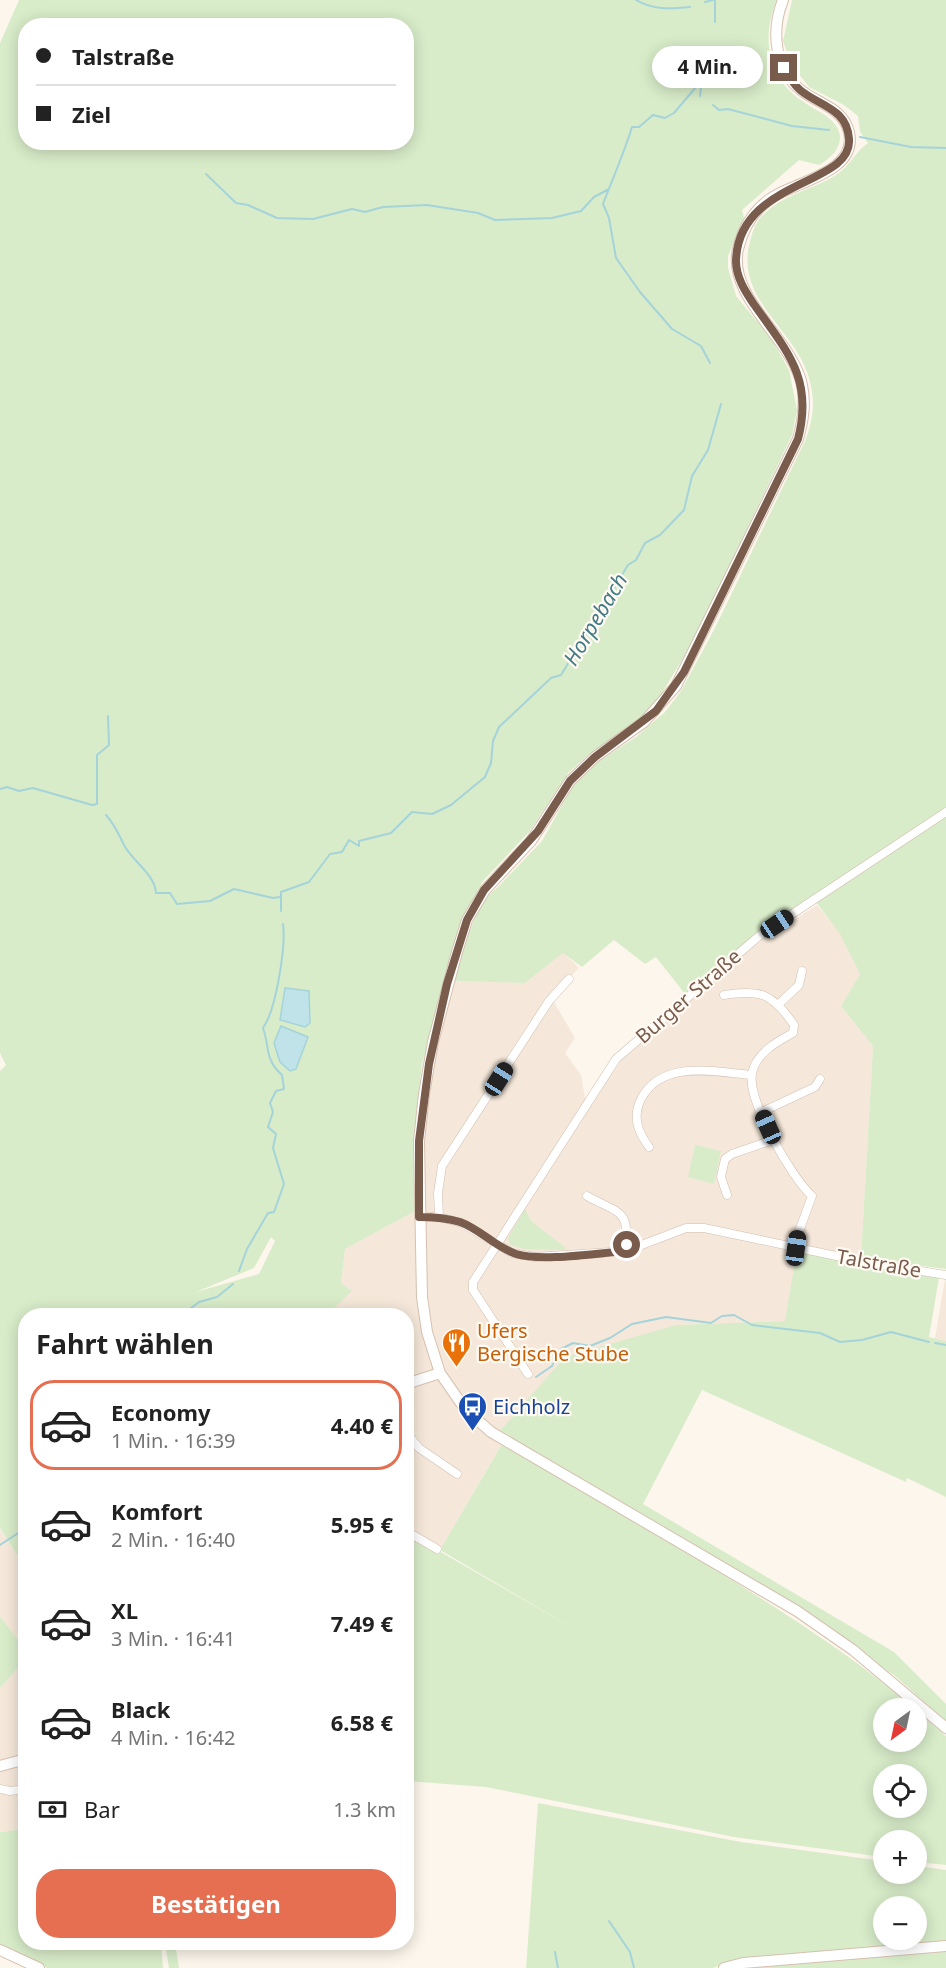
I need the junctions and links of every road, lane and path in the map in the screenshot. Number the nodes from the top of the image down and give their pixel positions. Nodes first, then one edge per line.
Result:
1 (783, 0) edge
2 (946, 812) edge
3 (802, 971) dead end
4 (569, 979) dead end
5 (724, 995) dead end
6 (779, 1004) junction
7 (752, 1075) junction
8 (820, 1079) dead end
9 (762, 1112) junction
10 (773, 1140) junction
11 (649, 1147) dead end
12 (727, 1195) dead end
13 (587, 1196) dead end
14 (419, 1217) junction
15 (439, 1217) junction
16 (496, 1245) junction
17 (796, 1248) junction
18 (626, 1251) junction
19 (946, 1275) edge
20 (440, 1373) junction
21 (528, 1374) dead end
22 (414, 1381) edge
23 (414, 1442) edge
24 (458, 1474) dead end
25 (414, 1536) edge
26 (437, 1549) dead end
27 (946, 1728) edge
28 (18, 1761) edge
29 (0, 1766) edge
30 (0, 1789) edge
31 (18, 1790) edge
32 (946, 1946) edge
33 (0, 1950) edge
34 (39, 1968) edge
35 (724, 1968) edge

1 - 14 street
2 - 16 street, Burger Straße
3 - 6 street
4 - 15 street
5 - 6 street
6 - 7 street
7 - 9 street
7 - 11 street
8 - 9 street
9 - 10 street
10 - 12 street
10 - 17 street
13 - 18 street
14 - 15 street, Talstraße
14 - 20 street
15 - 16 street, Talstraße
16 - 18 street, Talstraße
16 - 21 street
17 - 18 street, Talstraße
17 - 19 street, Talstraße
20 - 22 street
20 - 27 street
23 - 24 street
25 - 26 street
28 - 29 street
30 - 31 street
32 - 35 street
33 - 34 street

